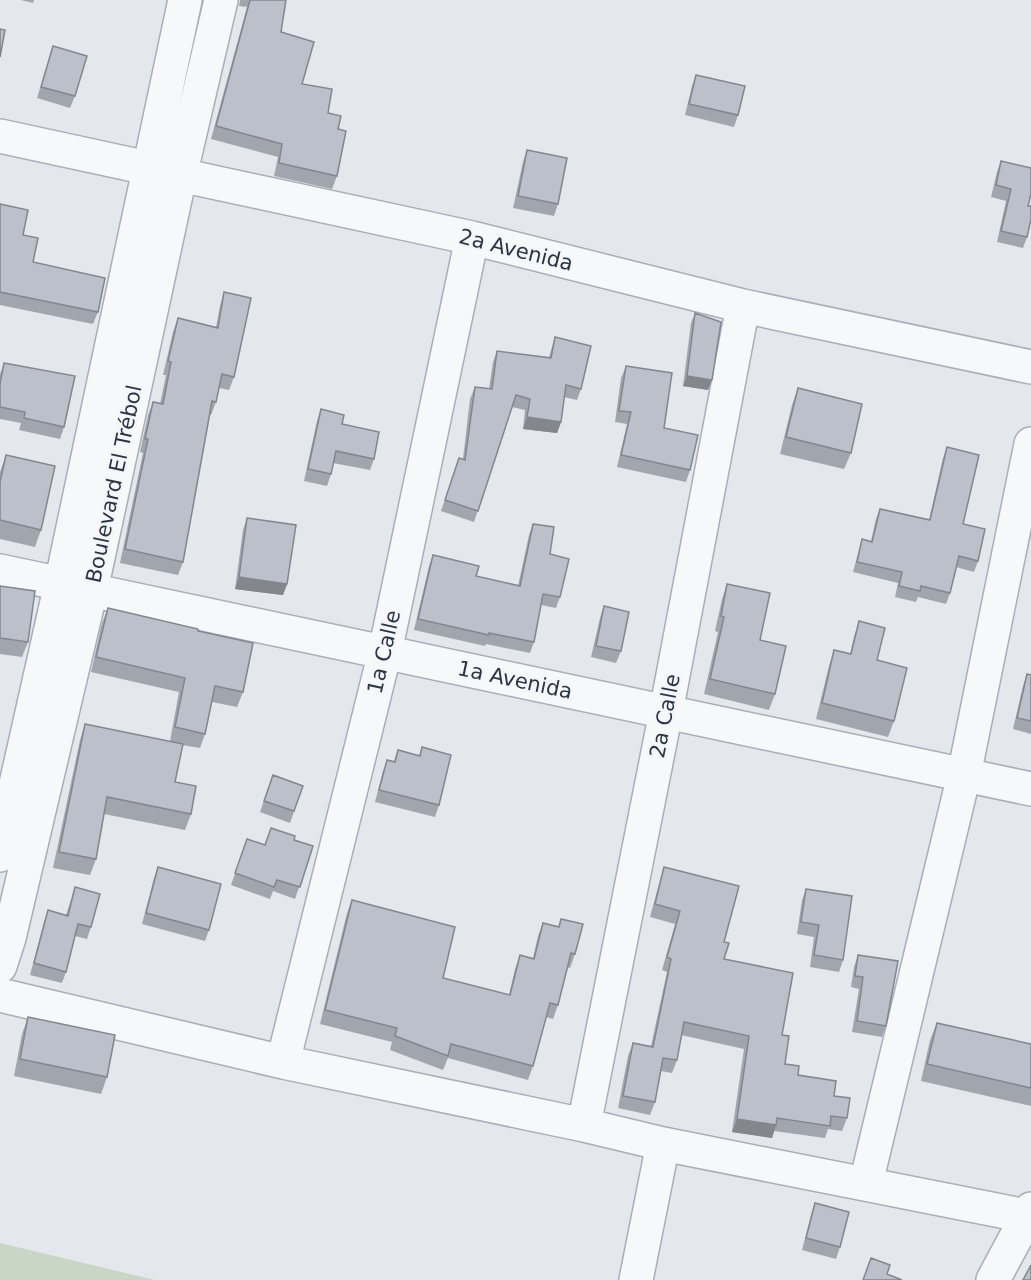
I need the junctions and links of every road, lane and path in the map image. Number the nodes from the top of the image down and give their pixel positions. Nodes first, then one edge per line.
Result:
1 (185, 0) edge
2 (221, 0) edge
3 (0, 136) edge
4 (165, 172) junction
5 (472, 238) junction
6 (743, 306) junction
7 (1031, 367) edge
8 (1031, 444) edge
9 (0, 571) edge
10 (76, 587) junction
11 (385, 652) junction
12 (666, 712) junction
13 (964, 775) junction
14 (1031, 789) edge
15 (0, 855) edge
16 (0, 966) edge
17 (0, 995) edge
18 (283, 1062) junction
19 (584, 1125) junction
20 (663, 1144) junction
21 (866, 1183) junction
22 (1030, 1214) edge
23 (636, 1280) edge
24 (993, 1280) edge

1 - 4 street, Boulevard El Trébol
2 - 4 street, Boulevard El Trébol
3 - 4 street, 2a Avenida
4 - 5 street, 2a Avenida
4 - 10 street, Boulevard El Trébol
5 - 6 street, 2a Avenida
5 - 11 street, 1a Calle
6 - 7 street, 2a Avenida
6 - 12 street, 2a Calle
8 - 13 street
9 - 10 street, 1a Avenida
10 - 11 street, 1a Avenida
10 - 15 street, Boulevard El Trébol
10 - 16 street, Boulevard El Trébol
11 - 12 street, 1a Avenida
11 - 18 street, 1a Calle
12 - 13 street, 1a Avenida
12 - 19 street, 2a Calle
13 - 14 street, 1a Avenida
13 - 21 street
17 - 18 street
18 - 19 street
19 - 20 street
20 - 21 street
20 - 23 street
21 - 22 street
22 - 24 street

